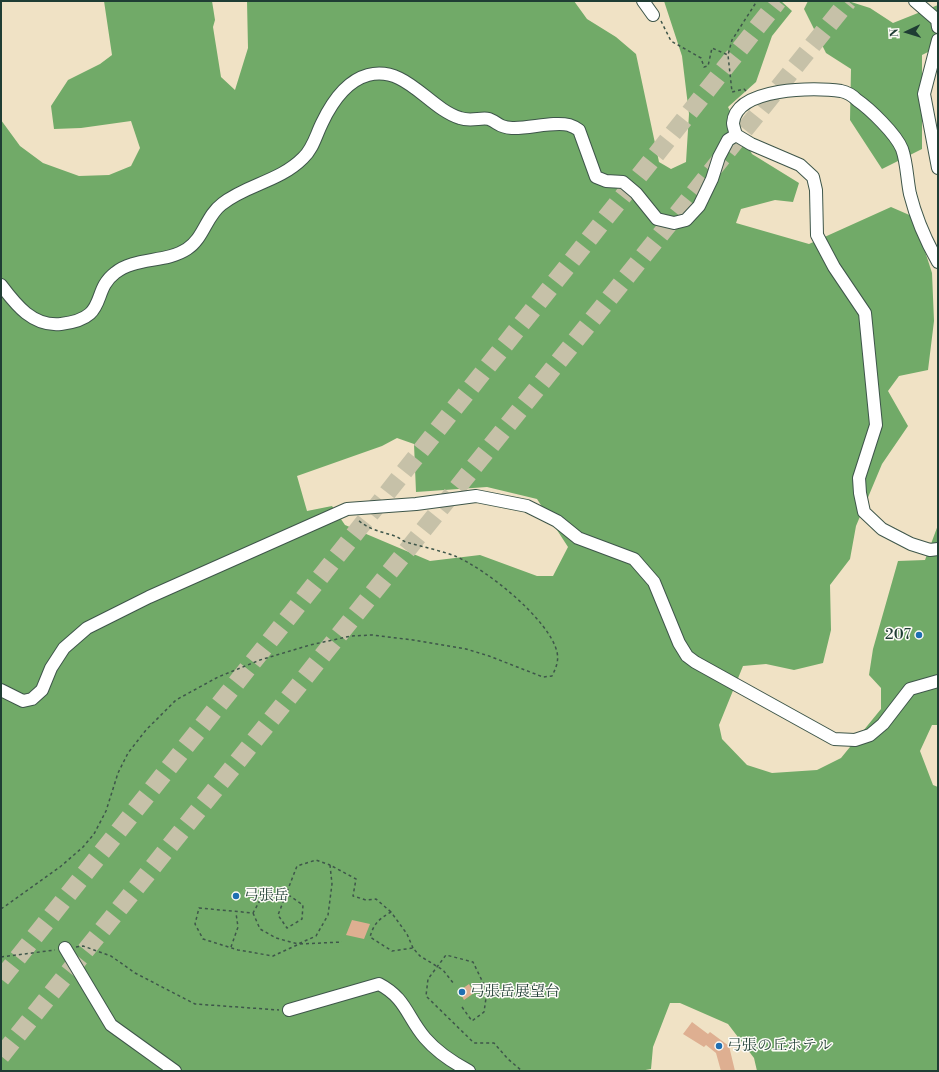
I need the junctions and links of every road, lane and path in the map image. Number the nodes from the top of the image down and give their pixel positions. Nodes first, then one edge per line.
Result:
1 (644, 1) edge
2 (758, 1) edge
3 (916, 1) edge
4 (652, 15) joint
5 (938, 27) edge
6 (938, 40) edge
7 (728, 55) junction
8 (754, 99) junction
9 (736, 135) junction
10 (938, 168) edge
11 (938, 262) edge
12 (1, 285) edge
13 (347, 509) junction
14 (938, 549) edge
15 (938, 681) edge
16 (1, 690) edge
17 (330, 865) junction
18 (286, 894) junction
19 (1, 909) edge
20 (391, 912) junction
21 (236, 913) junction
22 (253, 913) junction
23 (342, 942) dead end
24 (298, 945) junction
25 (231, 947) junction
26 (65, 948) junction
27 (413, 948) junction
28 (1, 957) edge
29 (439, 966) junction
30 (454, 984) dead end
31 (462, 1007) dead end
32 (289, 1010) joint
33 (175, 1071) edge
34 (469, 1071) edge
35 (522, 1071) edge

1 - 4 street
2 - 7 path
3 - 5 street
4 - 7 path
6 - 10 street
7 - 8 path
8 - 9 street
8 - 11 street
9 - 12 street
9 - 14 street
13 - 15 street
13 - 16 street
13 - 19 path
17 - 18 path
17 - 20 path
17 - 24 path
18 - 18 path
18 - 22 path
20 - 27 path
20 - 27 path
21 - 22 path
21 - 25 path
21 - 25 path
22 - 24 path
23 - 24 path
24 - 25 path
26 - 28 path
26 - 32 path
26 - 33 street
27 - 29 path
29 - 30 path
29 - 31 path
29 - 35 path
32 - 34 street

